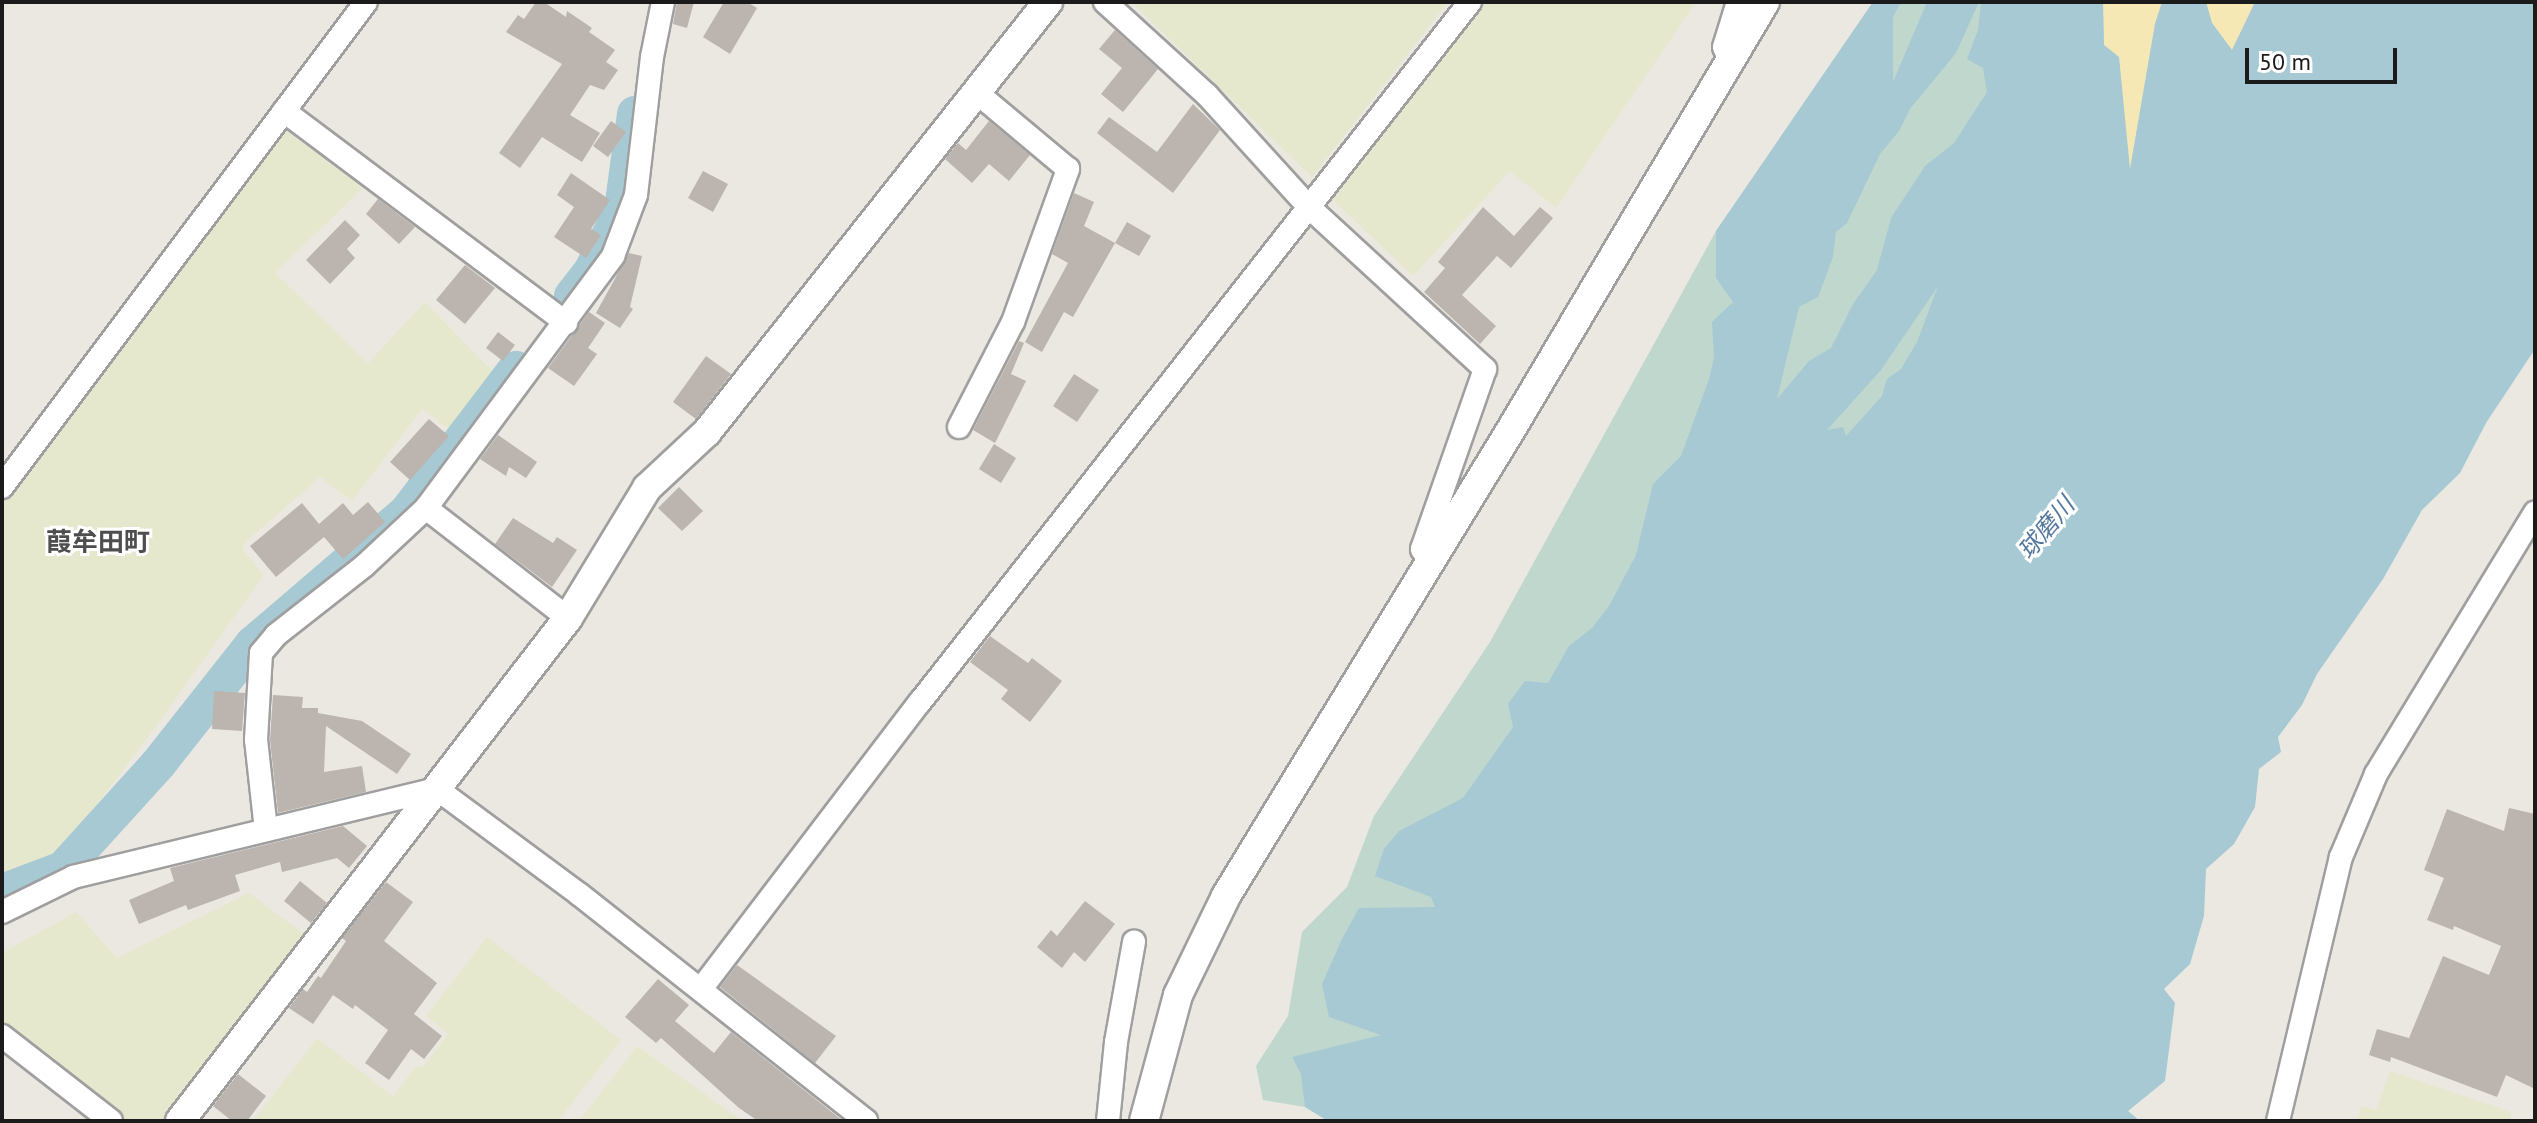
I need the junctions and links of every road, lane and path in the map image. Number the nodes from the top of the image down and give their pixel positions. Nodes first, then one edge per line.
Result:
1 (366, 2) edge
2 (663, 2) edge
3 (1048, 2) edge
4 (1105, 2) edge
5 (1470, 2) edge
6 (1738, 2) edge
7 (1765, 2) edge
8 (1730, 60) junction
9 (977, 93) junction
10 (284, 111) junction
11 (1310, 208) junction
12 (566, 323) junction
13 (959, 427) dead end
14 (2, 487) edge
15 (426, 508) junction
16 (2535, 513) edge
17 (1429, 560) junction
18 (568, 618) junction
19 (437, 789) junction
20 (266, 830) junction
21 (2, 912) edge
22 (1134, 942) dead end
23 (701, 989) junction
24 (2, 1036) edge
25 (111, 1121) edge
26 (180, 1121) edge
27 (866, 1121) edge
28 (1108, 1121) edge
29 (1144, 1121) edge
30 (2278, 1121) edge

1 - 10 street
2 - 12 street
3 - 9 street
4 - 11 street
5 - 11 street
6 - 8 street
7 - 8 street
8 - 17 street
9 - 13 street
9 - 18 street
10 - 12 street
10 - 14 street
11 - 17 street
11 - 23 street
12 - 15 street
15 - 18 street
15 - 20 street
16 - 30 street
17 - 29 street
18 - 19 street
19 - 20 street
19 - 23 street
19 - 26 street
20 - 21 street
22 - 28 street
23 - 27 street
24 - 25 street

